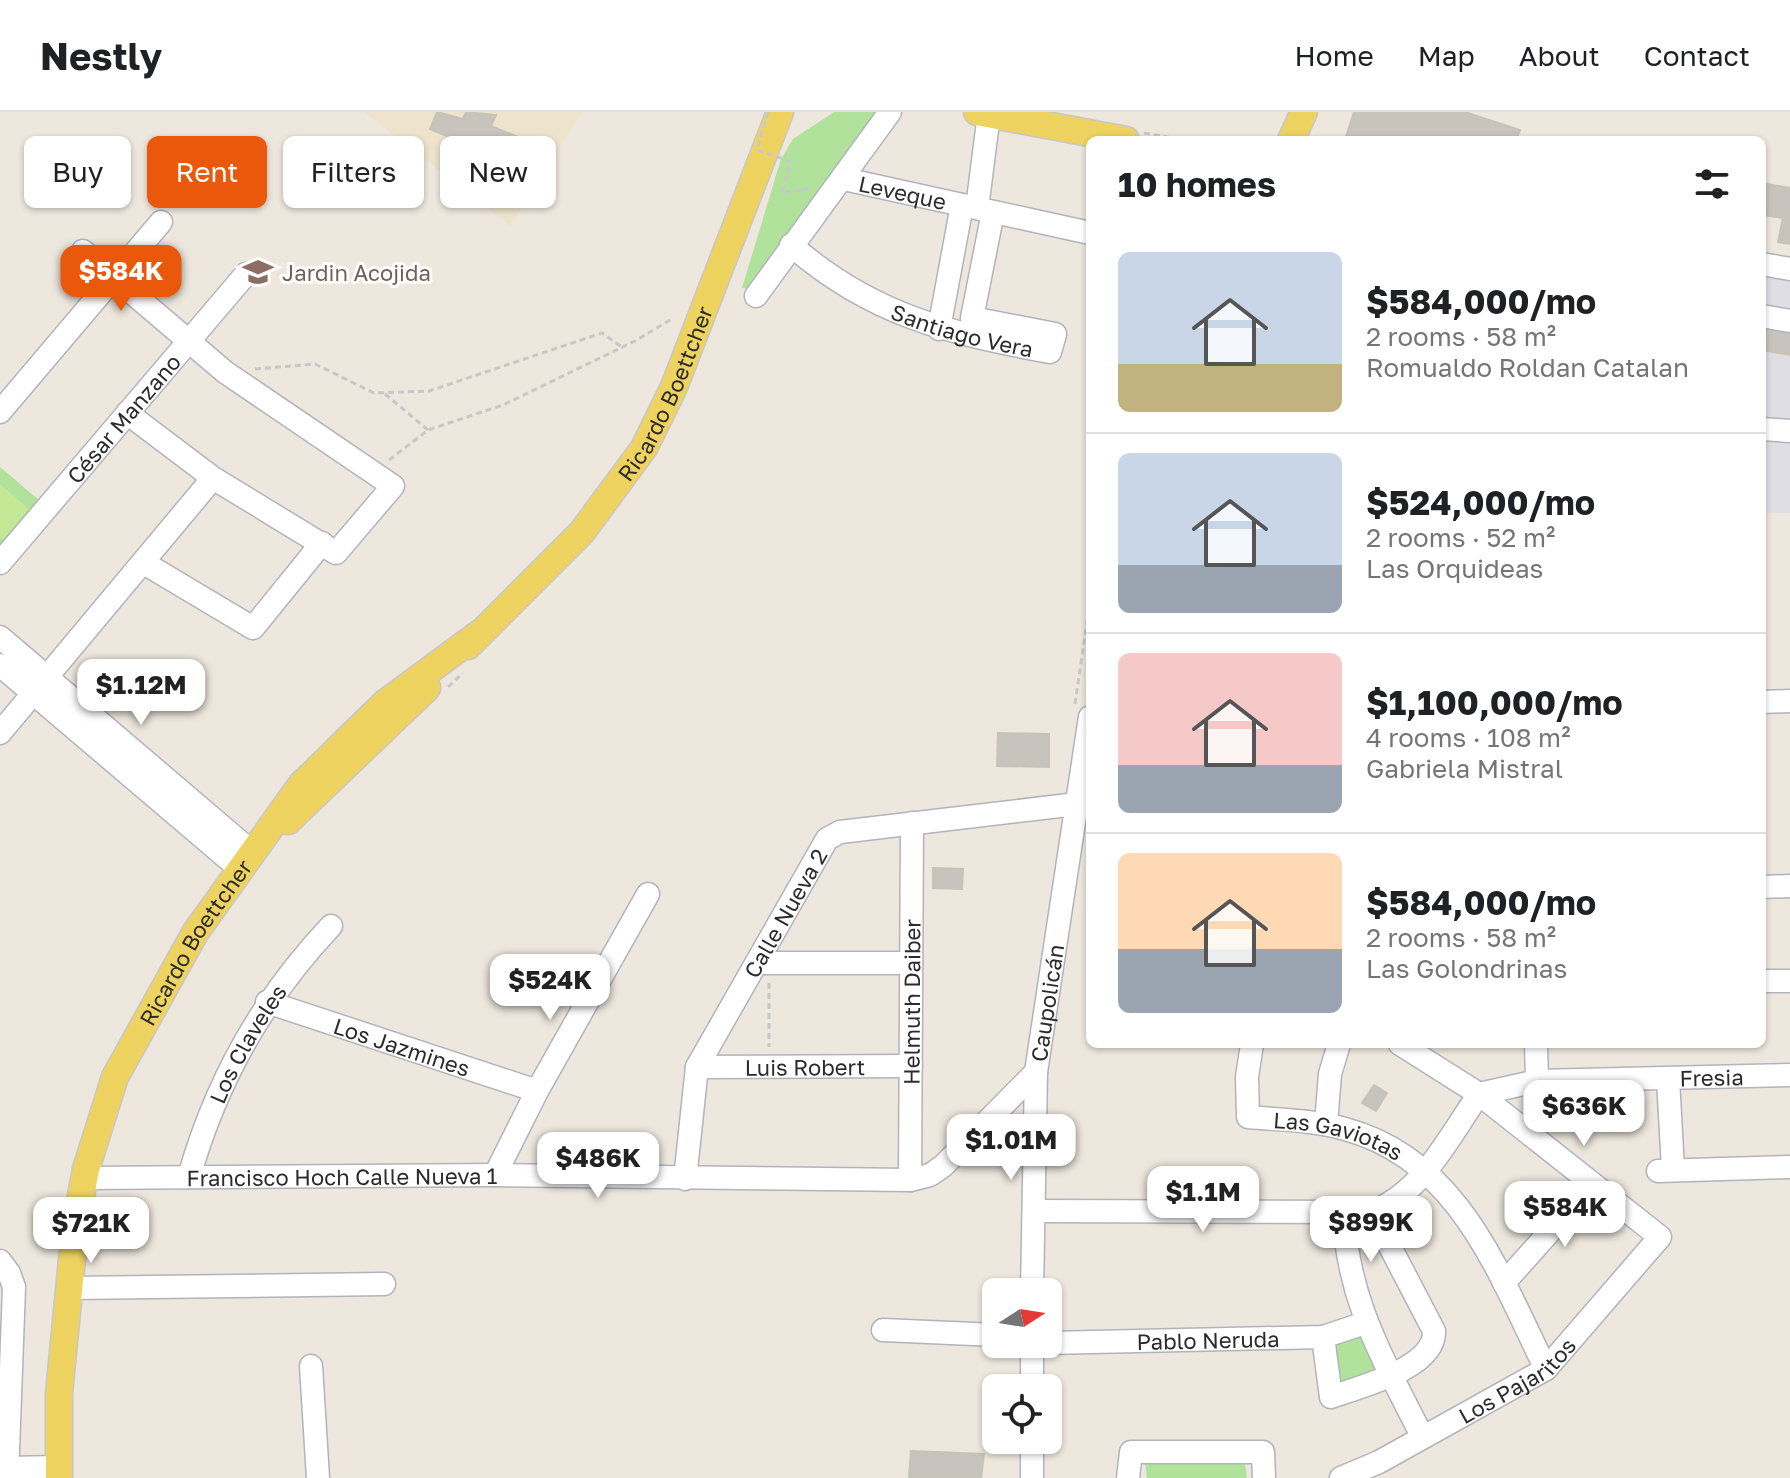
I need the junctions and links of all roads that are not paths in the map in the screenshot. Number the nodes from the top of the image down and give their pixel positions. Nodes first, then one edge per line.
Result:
1 (780, 112) edge
2 (890, 112) edge
3 (1304, 112) edge
4 (983, 113) edge
5 (1067, 120) edge
6 (1114, 136) edge
7 (1293, 136) edge
8 (844, 179) junction
9 (977, 208) junction
10 (161, 222) dead end
11 (1086, 232) edge
12 (791, 245) junction
13 (955, 246) junction
14 (83, 251) dead end
15 (985, 251) junction
16 (1766, 265) edge
17 (1790, 269) edge
18 (246, 274) dead end
19 (114, 278) junction
20 (756, 296) dead end
21 (1766, 317) edge
22 (972, 318) joint
23 (1790, 321) edge
24 (939, 329) junction
25 (190, 340) junction
26 (0, 412) edge
27 (127, 413) junction
28 (1766, 429) edge
29 (1790, 431) edge
30 (213, 478) junction
31 (329, 548) junction
32 (0, 563) edge
33 (144, 563) junction
34 (0, 637) edge
35 (0, 665) edge
36 (40, 685) junction
37 (1790, 701) edge
38 (1766, 702) edge
39 (0, 733) edge
40 (1086, 744) edge
41 (1077, 804) junction
42 (912, 823) junction
43 (246, 861) junction
44 (1790, 886) edge
45 (1766, 887) edge
46 (648, 894) dead end
47 (331, 926) dead end
48 (763, 963) junction
49 (911, 963) junction
50 (1766, 981) edge
51 (1790, 981) edge
52 (267, 1002) junction
53 (1251, 1048) edge
54 (1338, 1048) edge
55 (1406, 1048) edge
56 (1536, 1048) edge
57 (911, 1066) junction
58 (697, 1067) junction
59 (1036, 1072) junction
60 (1790, 1075) edge
61 (1668, 1079) junction
62 (1537, 1081) junction
63 (537, 1091) junction
64 (1479, 1094) junction
65 (1326, 1124) junction
66 (1790, 1167) edge
67 (1426, 1171) junction
68 (495, 1175) junction
69 (189, 1177) junction
70 (685, 1179) junction
71 (910, 1180) junction
72 (1592, 1184) junction
73 (93, 1185) junction
74 (1034, 1211) junction
75 (1344, 1211) junction
76 (1372, 1212) junction
77 (0, 1261) edge
78 (1032, 1278) edge
79 (1504, 1283) junction
80 (384, 1284) dead end
81 (70, 1288) junction
82 (7, 1303) edge
83 (1365, 1323) junction
84 (883, 1330) dead end
85 (982, 1334) edge
86 (1323, 1337) junction
87 (1062, 1343) edge
88 (311, 1366) dead end
89 (1546, 1369) junction
90 (1392, 1376) junction
91 (1422, 1436) junction
92 (1032, 1454) edge
93 (59, 1472) edge
94 (7, 1473) edge
95 (318, 1478) edge
96 (1032, 1478) edge
97 (1128, 1478) edge
98 (1264, 1478) edge
99 (1341, 1478) edge

1 - 43 main road, Ricardo Boettcher
2 - 8 street
3 - 7 main road
4 - 5 main road
4 - 9 street, Leveque
5 - 6 main road
8 - 9 street, Leveque
8 - 12 street
9 - 11 street, Leveque
9 - 13 street, Leveque
9 - 15 street, Leveque
10 - 19 street
12 - 20 street
12 - 24 street, Santiago Vera
13 - 15 street
13 - 24 street, Leveque
14 - 19 street
15 - 22 street, Leveque
16 - 17 street
18 - 25 street, César Manzano
19 - 25 street
19 - 26 street
21 - 23 street
22 - 24 street, Santiago Vera
25 - 27 street, César Manzano
25 - 31 street
27 - 30 street
27 - 32 street, César Manzano
28 - 29 street
30 - 31 street
30 - 33 street
31 - 33 street
33 - 36 street
34 - 36 street
35 - 36 street
36 - 39 street
36 - 43 street
37 - 38 street
40 - 41 street, Caupolicán
41 - 42 street, Calle Nueva 2
41 - 59 street, Caupolicán
42 - 48 street, Calle Nueva 2
42 - 49 street, Helmuth Daiber
43 - 73 main road, Ricardo Boettcher
44 - 45 street
46 - 63 street
47 - 52 street, Los Claveles
48 - 49 street
48 - 58 street, Calle Nueva 2
49 - 57 street, Helmuth Daiber
50 - 51 street
52 - 63 street, Los Jazmines
52 - 69 street, Los Claveles
53 - 65 street, Las Gaviotas
54 - 65 street
55 - 64 street
56 - 62 street
57 - 58 street, Luis Robert
57 - 71 street, Helmuth Daiber
58 - 70 street, Calle Nueva 2
59 - 71 street, Francisco Hoch Calle Nueva 1
59 - 74 street, Caupolicán
60 - 61 street, Fresia
61 - 62 street, Fresia
61 - 66 street
62 - 64 street, Fresia
63 - 68 street
64 - 67 street
64 - 72 street
65 - 67 street, Las Gaviotas
67 - 76 street
67 - 79 street, Las Gaviotas
68 - 69 street, Francisco Hoch Calle Nueva 1
68 - 70 street, Francisco Hoch Calle Nueva 1
69 - 73 street, Francisco Hoch Calle Nueva 1
70 - 71 street, Francisco Hoch Calle Nueva 1
72 - 79 street
72 - 89 street, Los Pajaritos
73 - 81 main road, Ricardo Boettcher
74 - 75 street
74 - 78 street, Caupolicán
75 - 76 street
75 - 83 street
76 - 90 street
77 - 82 street
79 - 89 street, Las Gaviotas
80 - 81 street
81 - 93 main road, Ricardo Boettcher
82 - 94 street
83 - 86 street, Pablo Neruda
83 - 90 street
84 - 85 street
86 - 87 street, Pablo Neruda
86 - 90 street
88 - 95 street
89 - 91 street, Los Pajaritos
90 - 91 street
91 - 99 street, Los Pajaritos
92 - 96 street
93 - 94 street
97 - 98 street

